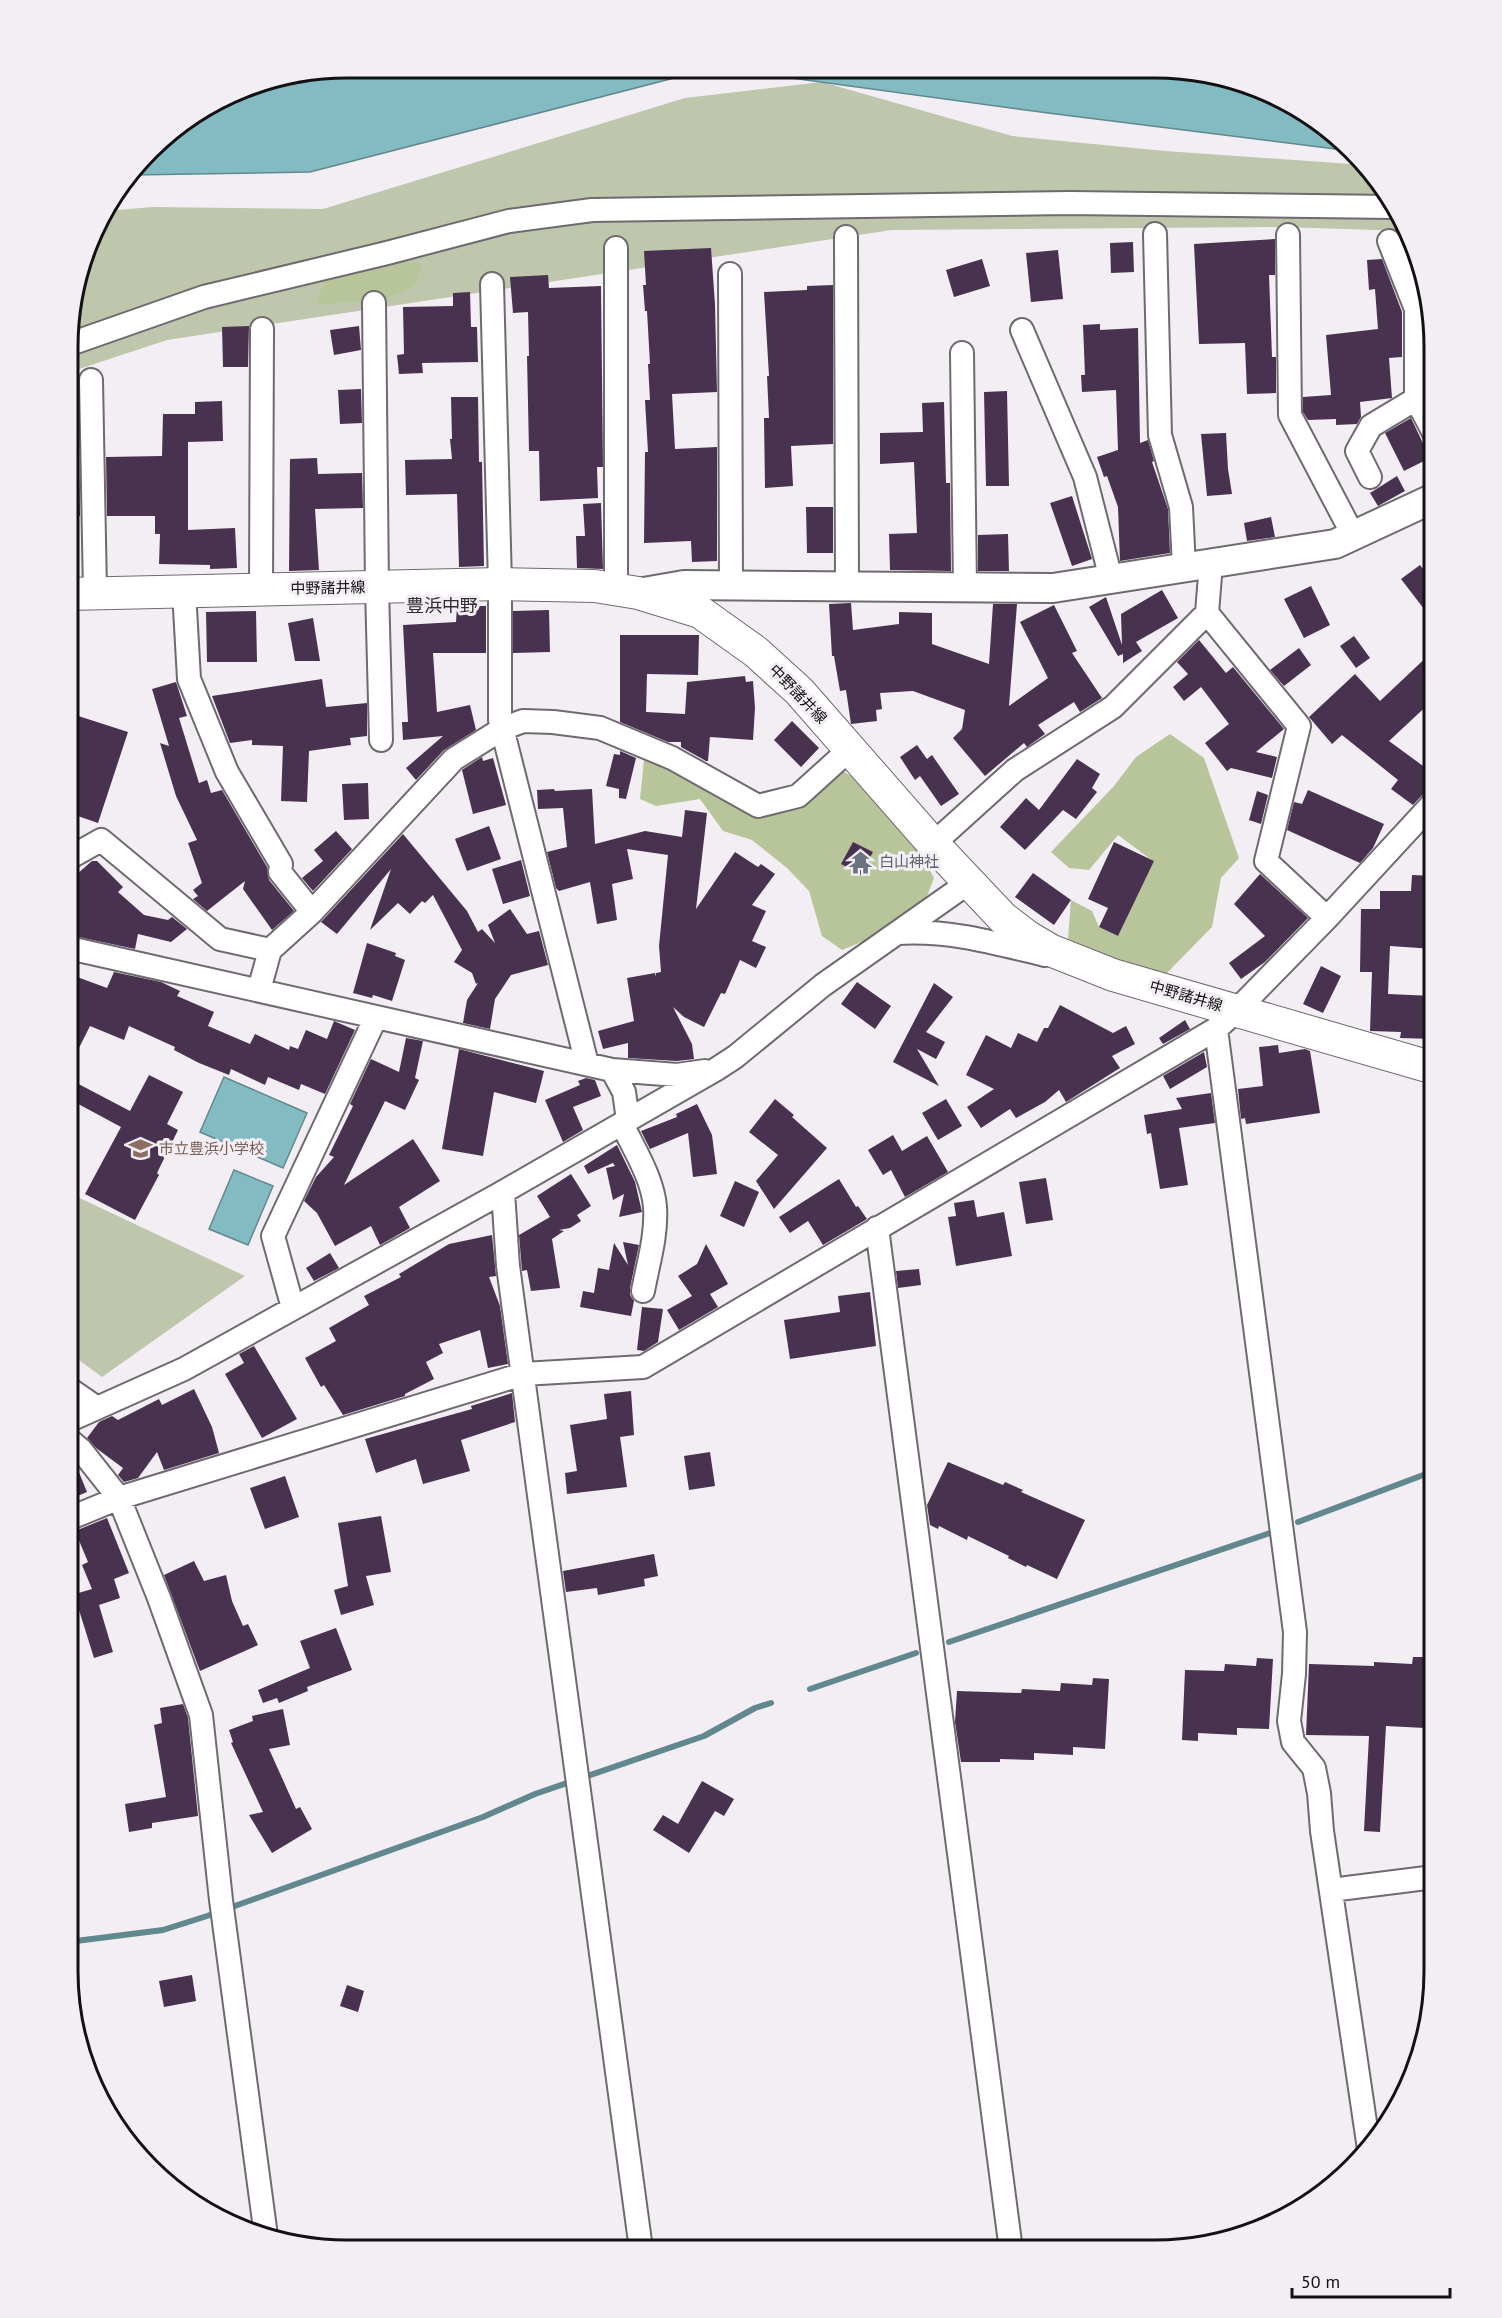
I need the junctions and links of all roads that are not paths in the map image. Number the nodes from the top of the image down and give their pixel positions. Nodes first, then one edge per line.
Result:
1 (1384, 207) edge
2 (1155, 234) dead end
3 (1288, 235) dead end
4 (846, 237) dead end
5 (1389, 241) dead end
6 (616, 248) dead end
7 (730, 274) dead end
8 (492, 284) dead end
9 (374, 303) dead end
10 (262, 329) dead end
11 (1022, 330) dead end
12 (78, 341) edge
13 (962, 353) dead end
14 (91, 380) dead end
15 (1416, 399) junction
16 (1424, 414) edge
17 (1370, 477) dead end
18 (1424, 503) edge
19 (1353, 535) junction
20 (1197, 565) junction
21 (1111, 579) junction
22 (500, 584) junction
23 (732, 585) junction
24 (847, 586) junction
25 (965, 587) junction
26 (377, 588) junction
27 (261, 589) junction
28 (184, 591) junction
29 (627, 591) junction
30 (82, 594) edge
31 (1207, 614) junction
32 (502, 729) junction
33 (381, 740) dead end
34 (850, 749) junction
35 (1424, 813) edge
36 (933, 844) junction
37 (78, 853) edge
38 (968, 883) junction
39 (312, 912) junction
40 (1327, 918) junction
41 (898, 933) junction
42 (78, 950) edge
43 (270, 950) junction
44 (1079, 963) junction
45 (259, 990) junction
46 (376, 1017) junction
47 (1226, 1020) junction
48 (587, 1064) junction
49 (1424, 1066) edge
50 (612, 1070) junction
51 (715, 1070) junction
52 (625, 1122) junction
53 (503, 1192) junction
54 (877, 1228) junction
55 (643, 1291) dead end
56 (293, 1308) junction
57 (523, 1374) junction
58 (78, 1395) edge
59 (97, 1408) junction
60 (78, 1417) edge
61 (78, 1447) edge
62 (119, 1498) junction
63 (78, 1515) edge
64 (1424, 1878) edge
65 (1331, 1890) junction
66 (1367, 2136) edge
67 (265, 2227) edge
68 (640, 2240) edge
69 (1010, 2240) edge

1 - 12 street
2 - 20 street
3 - 19 street
4 - 24 street
5 - 15 street
6 - 29 street
7 - 23 street
8 - 22 street
9 - 26 street
10 - 27 street
11 - 21 street
13 - 25 street
14 - 30 street
15 - 16 street
15 - 17 street
18 - 19 street
19 - 20 street
20 - 21 street
20 - 31 street
21 - 25 street
22 - 26 main road, 中野諸井線
22 - 29 main road, 中野諸井線
22 - 32 street
23 - 24 street
23 - 29 street
24 - 25 street
26 - 27 main road, 中野諸井線
26 - 33 street
27 - 28 main road, 中野諸井線
28 - 30 main road, 中野諸井線
28 - 39 street
29 - 34 main road, 中野諸井線
31 - 36 street
31 - 40 street
32 - 34 street
32 - 39 street
32 - 48 street
34 - 36 main road, 中野諸井線
35 - 40 street
36 - 38 main road, 中野諸井線
37 - 43 street
38 - 41 street
38 - 44 main road, 中野諸井線
39 - 43 street
40 - 47 street
41 - 44 street
41 - 51 street
42 - 45 street
43 - 45 street
44 - 47 main road, 中野諸井線
45 - 46 street
46 - 48 street
46 - 56 street
47 - 49 main road, 中野諸井線
47 - 54 street
47 - 65 street
48 - 50 street
50 - 51 street
50 - 52 street
51 - 52 street
52 - 53 street
52 - 55 street
53 - 56 street
53 - 57 street
54 - 57 street
54 - 69 street
56 - 59 street
57 - 62 street
57 - 68 street
58 - 59 street
59 - 60 street
61 - 62 street
62 - 63 street
62 - 67 street
64 - 65 street
65 - 66 street

